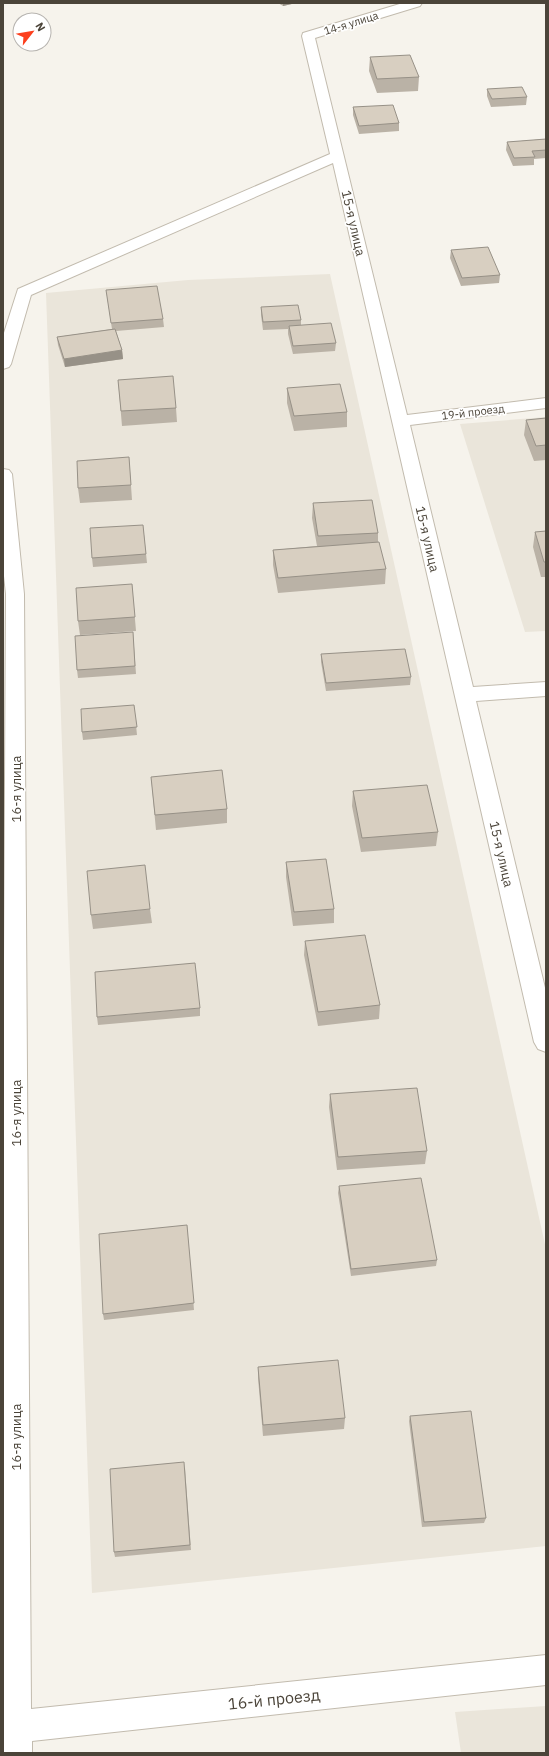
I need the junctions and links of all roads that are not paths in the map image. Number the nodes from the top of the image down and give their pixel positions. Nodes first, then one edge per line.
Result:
1 (416, 3) edge
2 (308, 36) joint
3 (338, 156) junction
4 (3, 364) edge
5 (546, 402) edge
6 (400, 421) junction
7 (3, 474) edge
8 (546, 688) edge
9 (464, 695) junction
10 (546, 1042) edge
11 (546, 1670) edge
12 (12, 1736) edge

1 - 2 street, 14-я улица
2 - 3 street, 15-я улица
3 - 4 street
3 - 6 street, 15-я улица
5 - 6 street, 19-й проезд
6 - 9 street, 15-я улица
7 - 12 street, 16-я улица
8 - 9 street
9 - 10 street, 15-я улица
11 - 12 street, 16-й проезд

